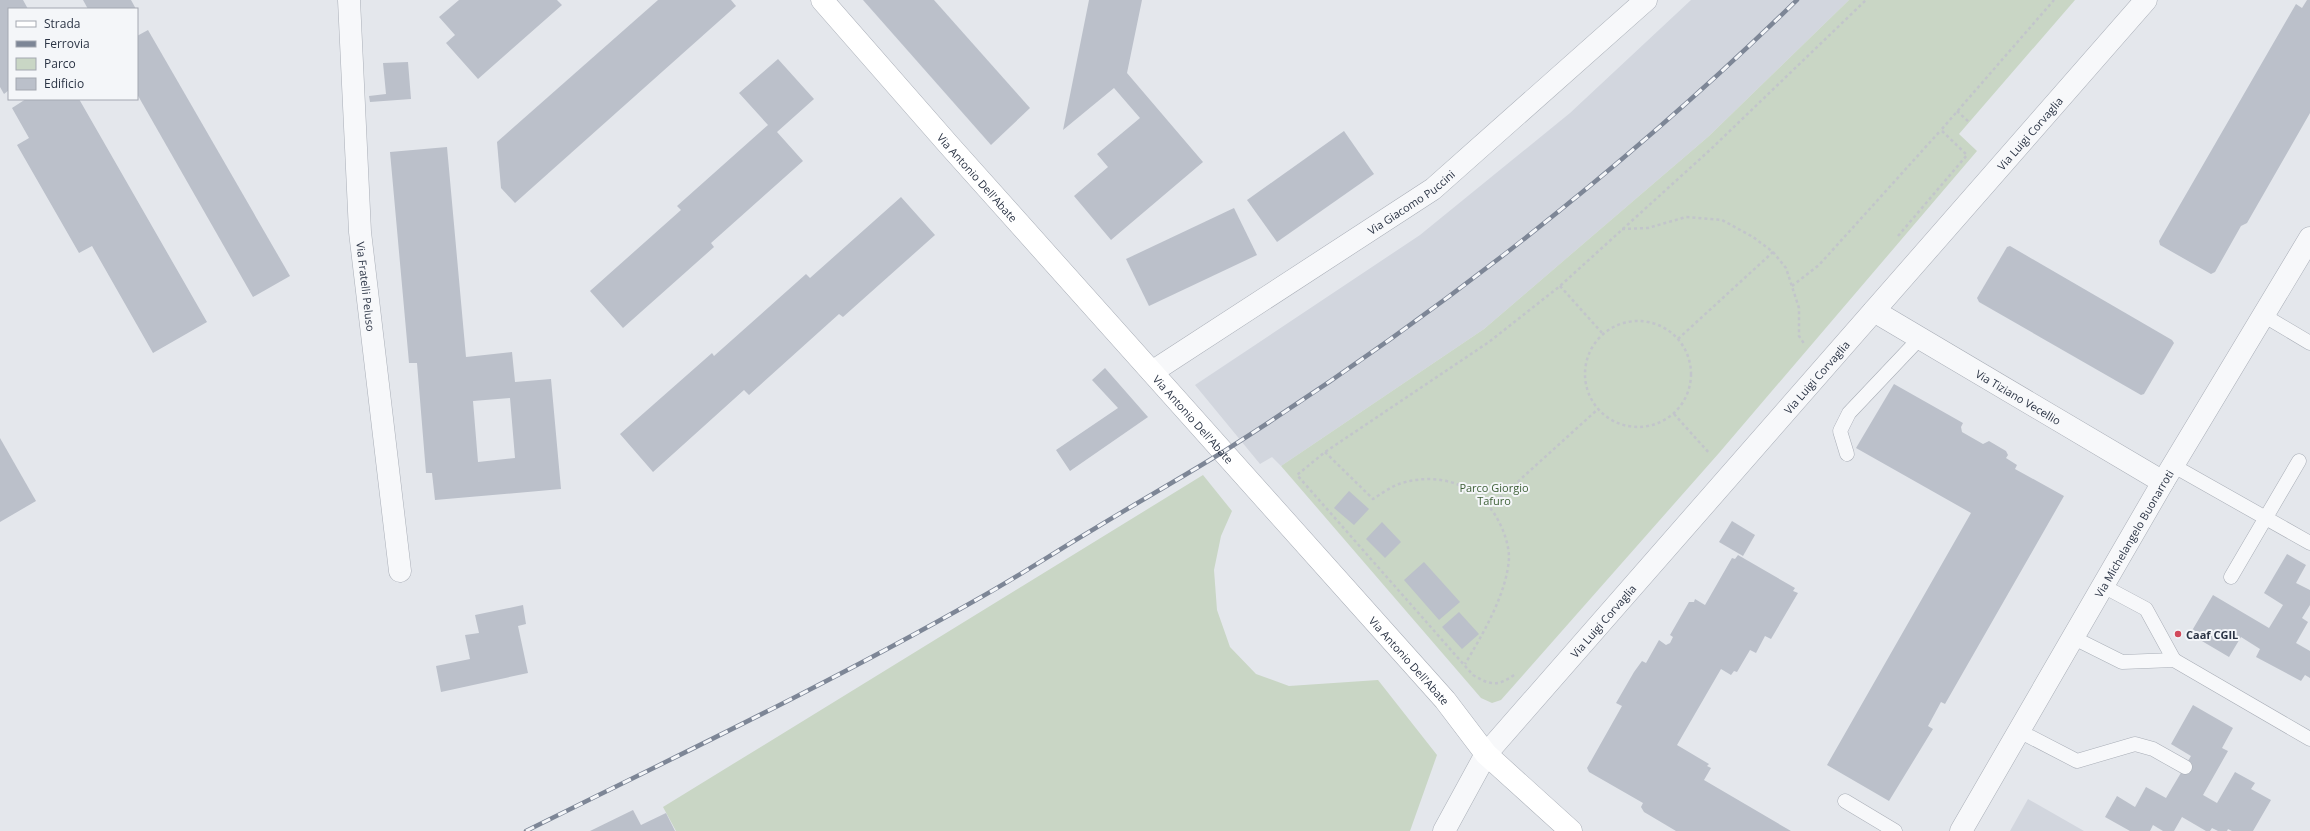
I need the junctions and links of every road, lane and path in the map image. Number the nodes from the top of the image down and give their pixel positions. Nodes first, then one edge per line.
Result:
1 (349, 0) edge
2 (822, 0) edge
3 (1646, 0) edge
4 (1866, 0) edge
5 (2054, 0) edge
6 (2146, 0) edge
7 (1957, 111) junction
8 (1969, 122) dead end
9 (1941, 130) junction
10 (1622, 230) junction
11 (1896, 238) dead end
12 (2310, 238) edge
13 (1773, 252) junction
14 (1560, 286) junction
15 (1792, 286) junction
16 (1874, 312) junction
17 (2263, 315) junction
18 (1603, 334) junction
19 (1919, 338) junction
20 (1678, 339) junction
21 (1810, 339) dead end
22 (2310, 343) edge
23 (1805, 345) junction
24 (1800, 350) dead end
25 (1152, 372) junction
26 (1598, 409) junction
27 (1674, 414) junction
28 (1715, 448) dead end
29 (1325, 452) junction
30 (1710, 454) junction
31 (1847, 454) dead end
32 (1705, 460) dead end
33 (2299, 462) dead end
34 (2168, 473) junction
35 (1491, 506) junction
36 (2266, 518) junction
37 (2310, 543) edge
38 (400, 571) dead end
39 (2232, 577) dead end
40 (2103, 586) junction
41 (2072, 637) junction
42 (2174, 660) junction
43 (1465, 664) junction
44 (1519, 670) dead end
45 (2019, 731) junction
46 (2310, 738) edge
47 (1486, 754) junction
48 (2185, 767) dead end
49 (1845, 801) dead end
50 (1444, 831) edge
51 (1571, 831) edge
52 (1895, 831) edge
53 (1961, 831) edge

1 - 38 street, Via Fratelli Peluso
2 - 25 main road, Via Antonio Dell'Abate
3 - 25 street, Via Giacomo Puccini
4 - 10 path
5 - 7 path
6 - 16 street, Via Luigi Corvaglia
7 - 8 path
7 - 9 path
9 - 11 path
9 - 15 path
10 - 13 path
10 - 14 path
12 - 17 street, Via Michelangelo Buonarroti
13 - 15 path
13 - 20 path
14 - 18 path
14 - 29 path
15 - 23 path
16 - 19 street, Via Tiziano Vecellio
16 - 47 street, Via Luigi Corvaglia
17 - 22 lane
17 - 34 street, Via Michelangelo Buonarroti
18 - 20 path
18 - 26 path
19 - 31 lane
19 - 34 street, Via Tiziano Vecellio
20 - 27 path
21 - 23 path
23 - 24 path
25 - 47 main road, Via Antonio Dell'Abate
26 - 27 path
26 - 35 path
27 - 30 path
28 - 30 path
29 - 35 path
29 - 43 path
30 - 32 path
33 - 36 lane
34 - 36 lane
34 - 40 street, Via Michelangelo Buonarroti
35 - 43 path
36 - 37 lane
36 - 39 lane
40 - 41 street, Via Michelangelo Buonarroti
40 - 42 lane
41 - 42 lane
41 - 45 street, Via Michelangelo Buonarroti
42 - 46 lane
43 - 44 path
45 - 48 lane
45 - 53 street, Via Michelangelo Buonarroti
47 - 50 street, Via Luigi Corvaglia
47 - 51 main road, Via Antonio Dell'Abate
49 - 52 lane

